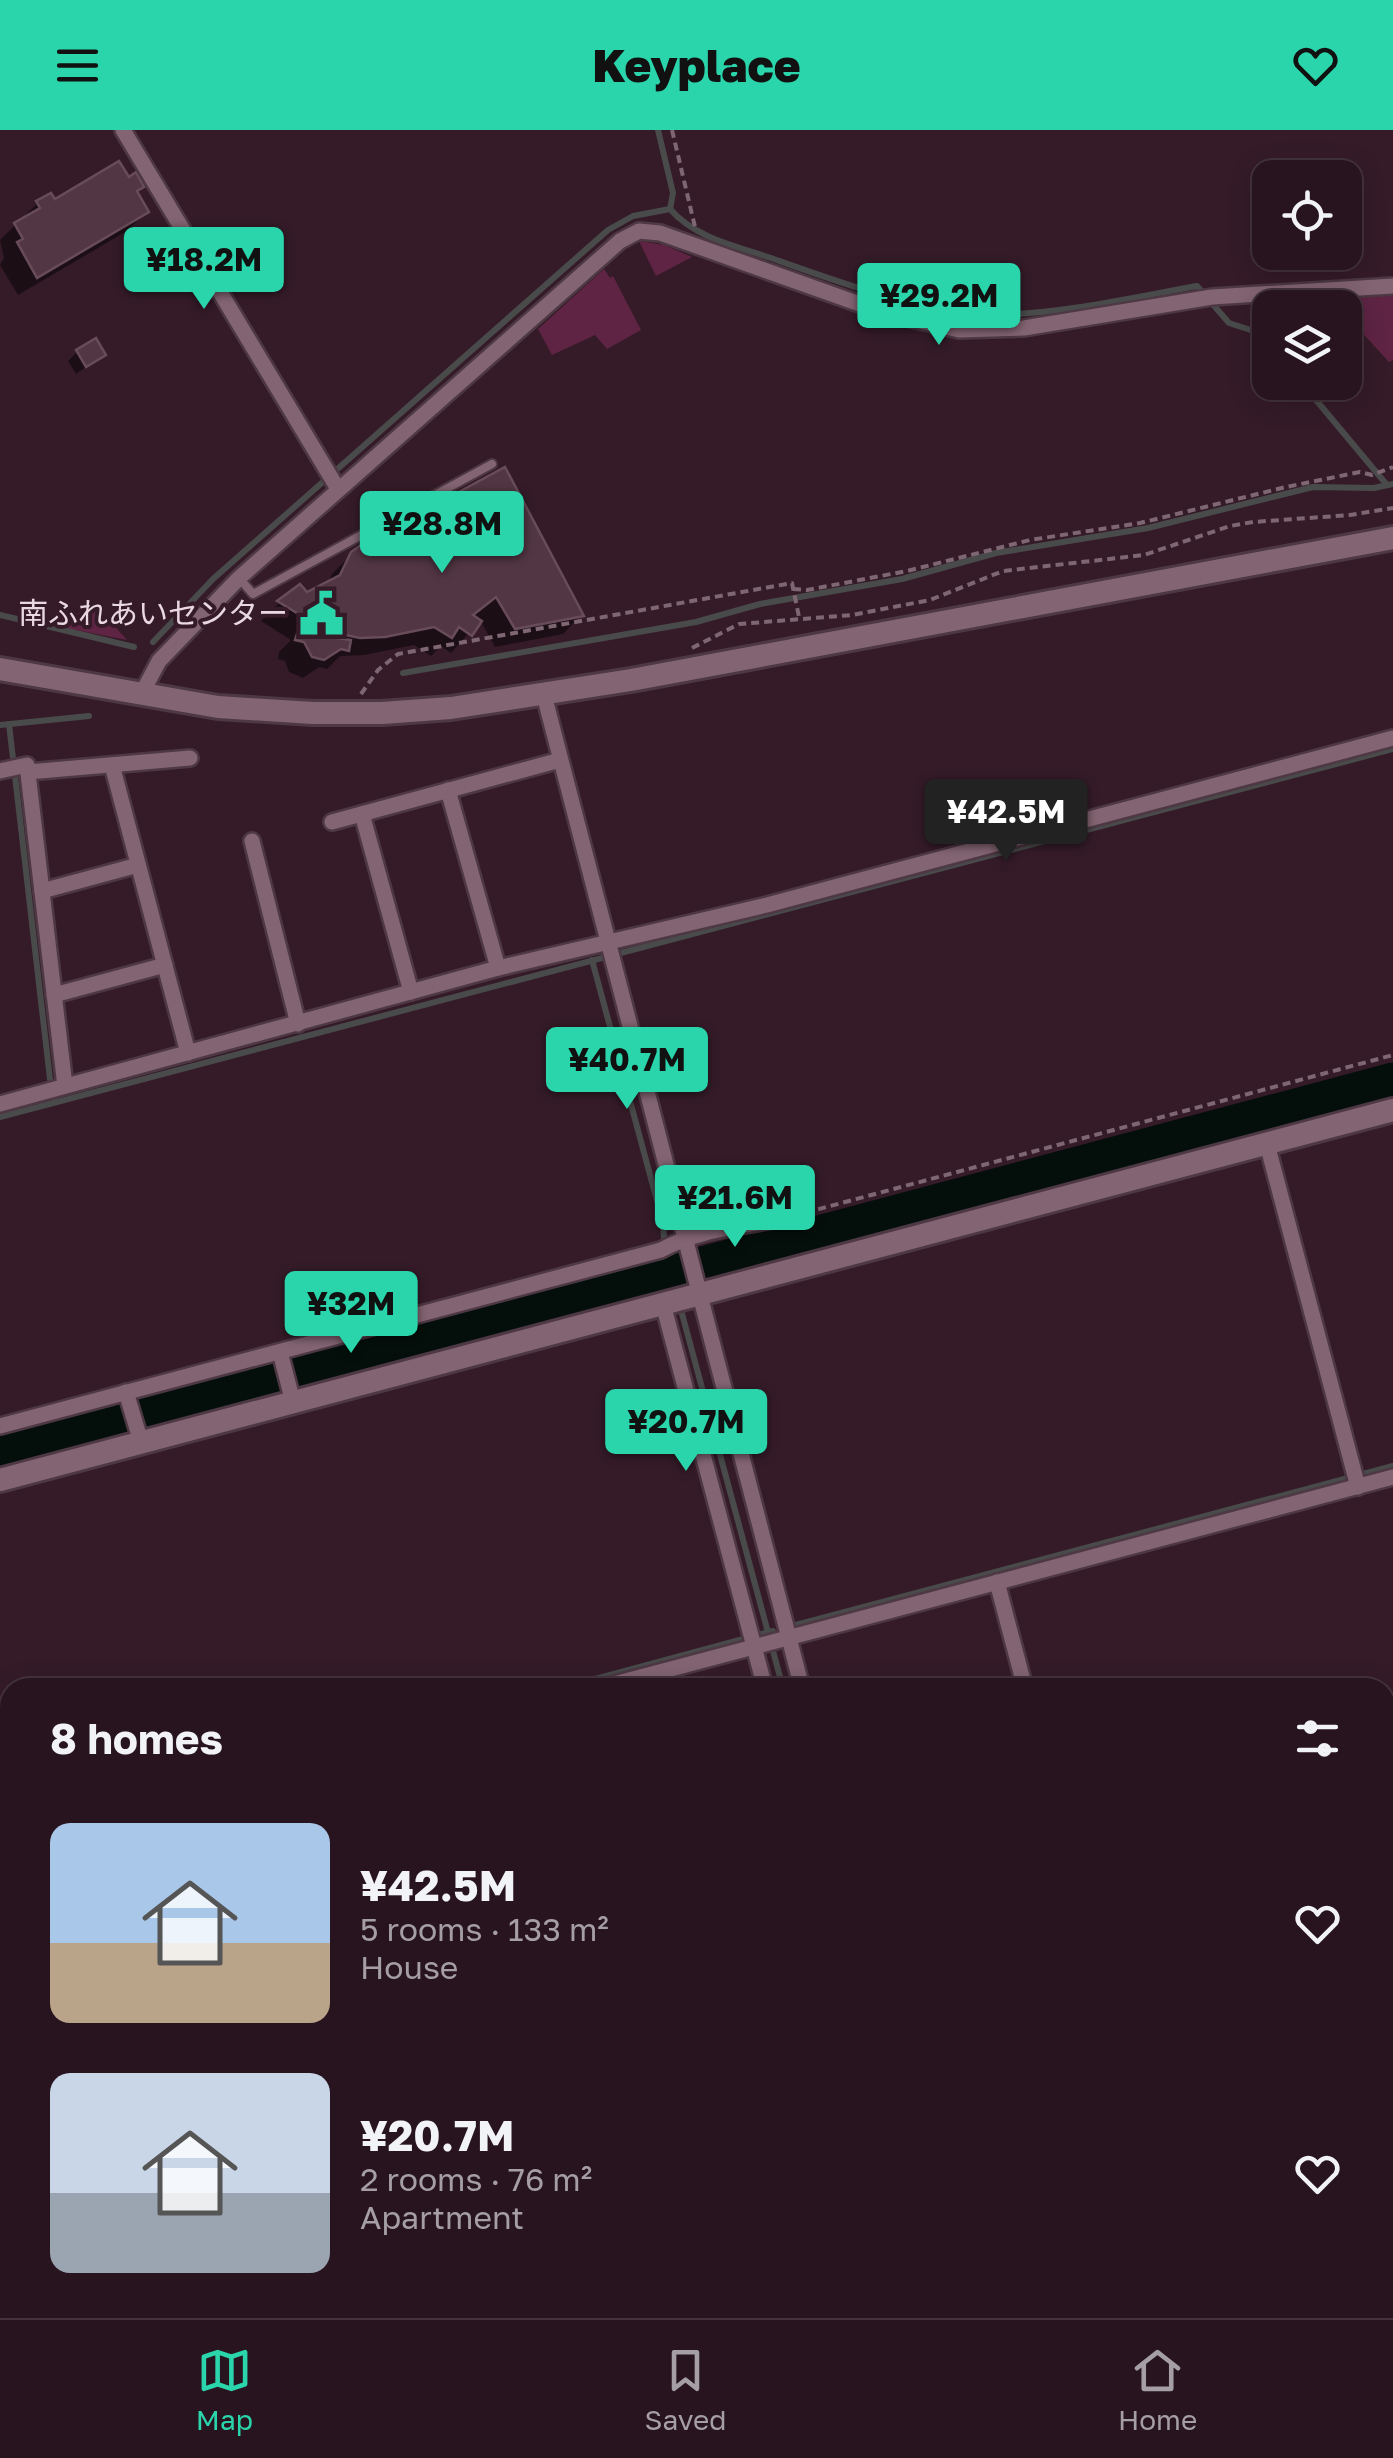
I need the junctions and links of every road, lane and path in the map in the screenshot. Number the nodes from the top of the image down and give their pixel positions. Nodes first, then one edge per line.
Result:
1 (124, 130) edge
2 (672, 130) edge
3 (695, 223) dead end
4 (1393, 286) edge
5 (492, 464) dead end
6 (1393, 467) edge
7 (332, 481) junction
8 (1393, 508) edge
9 (1393, 538) edge
10 (239, 578) junction
11 (794, 591) junction
12 (799, 617) junction
13 (690, 649) dead end
14 (0, 670) edge
15 (141, 695) junction
16 (544, 695) junction
17 (358, 697) dead end
18 (1393, 738) edge
19 (190, 758) dead end
20 (560, 760) junction
21 (112, 764) junction
22 (14, 769) edge
23 (448, 790) junction
24 (362, 814) junction
25 (332, 822) dead end
26 (252, 842) dead end
27 (138, 864) junction
28 (42, 891) junction
29 (609, 953) junction
30 (165, 965) junction
31 (498, 968) junction
32 (411, 992) junction
33 (54, 994) junction
34 (298, 1024) junction
35 (188, 1053) junction
36 (1393, 1056) edge
37 (57, 1088) junction
38 (0, 1104) edge
39 (1393, 1110) edge
40 (1267, 1144) junction
41 (778, 1219) joint
42 (684, 1244) junction
43 (696, 1287) junction
44 (662, 1304) junction
45 (281, 1356) junction
46 (291, 1395) junction
47 (128, 1396) junction
48 (0, 1426) edge
49 (139, 1435) junction
50 (1393, 1477) edge
51 (0, 1480) edge
52 (1356, 1480) junction
53 (997, 1582) junction
54 (764, 1640) junction
55 (633, 1678) edge
56 (765, 1678) edge
57 (794, 1678) edge
58 (1021, 1678) edge

1 - 7 street
2 - 3 path
4 - 7 street
5 - 10 lane
6 - 11 path
7 - 10 street
8 - 12 path
9 - 16 street
10 - 15 street
11 - 12 path
11 - 17 path
12 - 13 path
14 - 15 street
15 - 16 street
16 - 20 street
18 - 29 street
19 - 21 street
20 - 23 street
20 - 29 street
21 - 22 street
21 - 27 street
22 - 28 street
23 - 24 street
23 - 31 street
24 - 25 street
24 - 32 street
26 - 34 street
27 - 28 street
27 - 30 street
28 - 33 street
29 - 31 street
29 - 42 street
30 - 33 street
30 - 35 street
31 - 32 street
32 - 34 street
33 - 37 street
34 - 35 street
35 - 37 street
36 - 41 path
37 - 38 street
39 - 40 street
40 - 43 street
40 - 52 street
41 - 42 street
42 - 43 street
42 - 45 street
43 - 44 street
43 - 54 street
44 - 46 street
44 - 54 street
45 - 46 street
45 - 47 street
46 - 49 street
47 - 48 street
47 - 49 street
49 - 51 street
50 - 52 street
52 - 53 street
53 - 54 street
53 - 58 street
54 - 55 street
54 - 56 street
54 - 57 street

